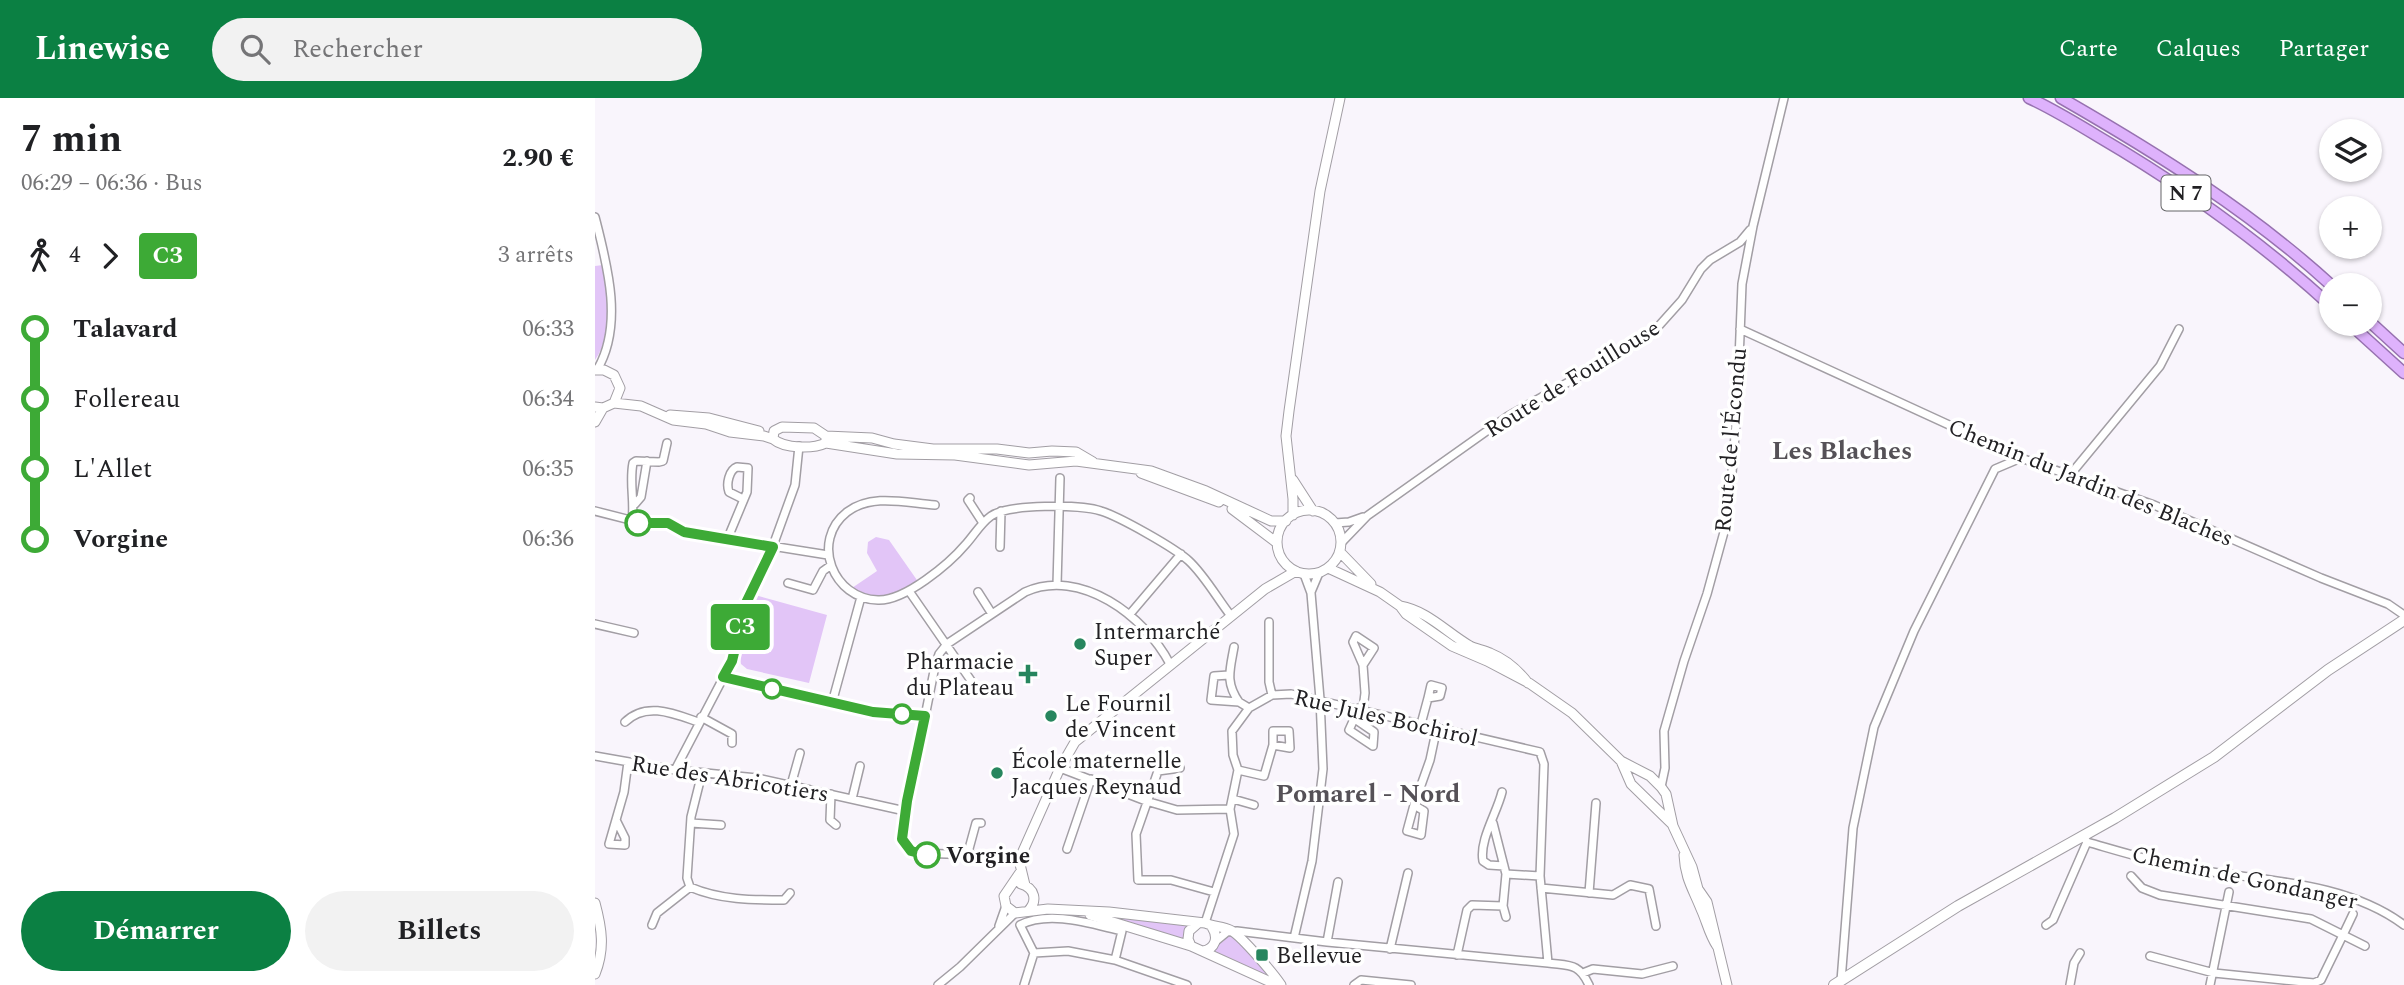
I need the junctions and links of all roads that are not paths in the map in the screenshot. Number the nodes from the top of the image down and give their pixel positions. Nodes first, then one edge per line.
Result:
1 (1340, 98) edge
2 (1784, 98) edge
3 (2029, 98) edge
4 (2060, 98) edge
5 (595, 217) edge
6 (1753, 226) junction
7 (2319, 274) edge
8 (2319, 295) edge
9 (1740, 329) junction
10 (2179, 329) dead end
11 (2382, 333) edge
12 (2363, 336) edge
13 (2404, 352) edge
14 (606, 354) junction
15 (596, 370) edge
16 (610, 372) junction
17 (2404, 373) edge
18 (620, 388) junction
19 (614, 403) junction
20 (641, 406) junction
21 (599, 407) edge
22 (595, 422) edge
23 (773, 435) junction
24 (826, 439) junction
25 (667, 443) dead end
26 (799, 446) junction
27 (2021, 458) junction
28 (647, 461) junction
29 (1288, 469) junction
30 (1136, 471) junction
31 (2070, 475) junction
32 (1060, 478) dead end
33 (969, 498) dead end
34 (743, 499) junction
35 (635, 504) junction
36 (935, 505) dead end
37 (1059, 508) junction
38 (595, 511) edge
39 (1001, 511) junction
40 (1313, 511) junction
41 (1367, 516) junction
42 (1289, 518) junction
43 (632, 521) junction
44 (983, 523) junction
45 (1335, 523) junction
46 (727, 540) junction
47 (1277, 543) junction
48 (773, 547) junction
49 (1000, 547) dead end
50 (1340, 547) junction
51 (1181, 554) junction
52 (828, 555) junction
53 (1281, 558) junction
54 (831, 566) junction
55 (1323, 571) junction
56 (1300, 573) junction
57 (788, 583) dead end
58 (1057, 585) junction
59 (1265, 589) junction
60 (909, 591) junction
61 (978, 592) dead end
62 (1380, 592) junction
63 (1311, 593) junction
64 (862, 597) junction
65 (992, 614) junction
66 (1130, 614) junction
67 (2404, 615) edge
68 (1231, 616) junction
69 (2404, 620) edge
70 (1269, 622) dead end
71 (595, 624) edge
72 (634, 633) dead end
73 (947, 644) junction
74 (1234, 647) dead end
75 (1170, 664) junction
76 (1363, 665) dead end
77 (1229, 675) junction
78 (723, 677) junction
79 (972, 682) dead end
80 (1272, 695) junction
81 (1428, 698) dead end
82 (1320, 699) junction
83 (1239, 702) junction
84 (832, 703) junction
85 (1248, 708) junction
86 (1361, 709) junction
87 (925, 716) junction
88 (1355, 719) dead end
89 (700, 720) junction
90 (625, 722) dead end
91 (1421, 724) junction
92 (1437, 727) junction
93 (732, 743) dead end
94 (1273, 745) dead end
95 (800, 753) dead end
96 (595, 756) edge
97 (628, 762) junction
98 (860, 766) dead end
99 (1060, 768) junction
100 (1180, 768) dead end
101 (675, 770) junction
102 (1238, 770) junction
103 (1630, 771) junction
104 (1663, 772) junction
105 (702, 773) junction
106 (1650, 776) junction
107 (1091, 779) junction
108 (791, 785) junction
109 (1661, 787) junction
110 (1502, 792) dead end
111 (831, 794) junction
112 (852, 799) junction
113 (1233, 799) junction
114 (1146, 801) junction
115 (1596, 803) dead end
116 (1254, 805) dead end
117 (1414, 805) dead end
118 (1230, 808) junction
119 (1670, 808) junction
120 (905, 811) junction
121 (1661, 814) junction
122 (616, 820) dead end
123 (1493, 822) junction
124 (691, 823) junction
125 (981, 823) dead end
126 (721, 825) dead end
127 (836, 825) dead end
128 (1673, 826) junction
129 (2085, 839) junction
130 (1067, 849) dead end
131 (967, 856) junction
132 (1019, 860) junction
133 (1505, 870) junction
134 (1021, 871) junction
135 (1408, 873) dead end
136 (1540, 876) junction
137 (2131, 876) dead end
138 (1338, 882) dead end
139 (1013, 885) junction
140 (1025, 885) junction
141 (690, 887) junction
142 (1541, 888) junction
143 (1214, 892) junction
144 (2229, 892) dead end
145 (1589, 893) junction
146 (790, 894) dead end
147 (1034, 899) junction
148 (595, 903) edge
149 (2226, 905) junction
150 (1006, 906) junction
151 (1503, 906) junction
152 (1048, 909) junction
153 (1028, 911) junction
154 (1075, 911) junction
155 (1015, 913) junction
156 (2353, 915) dead end
157 (1506, 917) dead end
158 (652, 925) dead end
159 (1205, 925) junction
160 (2046, 925) dead end
161 (2404, 925) edge
162 (1656, 926) dead end
163 (999, 927) junction
164 (1232, 931) junction
165 (2343, 935) junction
166 (1294, 938) junction
167 (1216, 941) junction
168 (1327, 942) junction
169 (1191, 946) junction
170 (2365, 946) dead end
171 (1390, 948) junction
172 (1203, 951) junction
173 (1034, 953) junction
174 (2080, 953) dead end
175 (1457, 955) junction
176 (2150, 956) dead end
177 (1115, 960) junction
178 (1548, 963) junction
179 (1672, 966) dead end
180 (1583, 973) junction
181 (2214, 973) junction
182 (595, 974) edge
183 (1838, 983) edge
184 (2320, 983) edge
185 (938, 985) edge
186 (1024, 985) edge
187 (1187, 985) edge
188 (1279, 985) edge
189 (1354, 985) edge
190 (1402, 985) edge
191 (1411, 985) edge
192 (1589, 985) edge
193 (1727, 985) edge
194 (2070, 985) edge
195 (2210, 985) edge

1 - 29 street
2 - 6 street
3 - 8 highway, N 7
4 - 7 highway, N 7
5 - 14 street
6 - 9 street, Route de l'Écondu
6 - 41 street, Route de Fouillouse
9 - 27 street, Chemin du Jardin des Blaches
9 - 104 street, Route de l'Écondu
10 - 31 street
11 - 13 highway
12 - 17 highway
14 - 15 street
14 - 16 street
15 - 16 street
16 - 18 street
18 - 19 street
18 - 20 street
19 - 20 street
19 - 21 street
20 - 23 street
21 - 22 street
23 - 24 street
23 - 26 street
24 - 26 street
24 - 30 street
25 - 28 street
26 - 48 street
27 - 31 street, Chemin du Jardin des Blaches
27 - 183 street
28 - 35 street
28 - 35 street
29 - 40 street
29 - 42 street
30 - 42 street
30 - 47 street
31 - 67 street, Chemin du Jardin des Blaches
32 - 37 street
33 - 44 street
34 - 34 street
34 - 46 street
35 - 43 street
36 - 52 street
37 - 39 street
37 - 51 street
37 - 58 street
38 - 43 street
39 - 44 street
39 - 49 street
40 - 42 street
40 - 45 street
41 - 45 street, Route de Fouillouse
41 - 50 street, Route de Fouillouse
42 - 47 street
43 - 46 street
44 - 60 street
45 - 50 street
46 - 48 street
47 - 53 street
48 - 52 street
48 - 78 street
50 - 55 street
50 - 62 street
51 - 66 street
51 - 68 street
52 - 54 street
53 - 56 street
53 - 59 street
54 - 57 street
54 - 64 street
55 - 56 street
55 - 62 street
55 - 63 street
56 - 59 street
56 - 63 street
58 - 65 street
58 - 66 street
59 - 68 street
60 - 64 street
60 - 73 street
61 - 65 street
62 - 103 street
63 - 82 street
64 - 84 street
65 - 73 street
66 - 75 street
68 - 75 street
69 - 129 main road
70 - 80 street
71 - 72 street
73 - 79 street
73 - 87 street
74 - 77 street
75 - 99 street
76 - 86 street
77 - 83 street
77 - 83 street
78 - 84 street
78 - 89 street
80 - 82 street, Rue Jules Bochirol
80 - 85 street, Rue Jules Bochirol
81 - 91 street
82 - 86 street, Rue Jules Bochirol
82 - 166 street
83 - 85 street
84 - 87 street
85 - 102 street
86 - 88 street
86 - 91 street, Rue Jules Bochirol
87 - 120 street
89 - 90 street
89 - 93 street
89 - 101 street
91 - 92 street, Rue Jules Bochirol
92 - 117 street
92 - 136 street, Rue Jules Bochirol
94 - 102 street
95 - 108 street
96 - 97 street, Rue des Abricotiers
97 - 101 street, Rue des Abricotiers
97 - 122 street
98 - 112 street
99 - 107 street
99 - 132 street
100 - 114 street
101 - 105 street, Rue des Abricotiers
102 - 113 street
103 - 106 street
103 - 121 street
104 - 106 street
104 - 109 street, Route de l'Écondu
105 - 108 street, Rue des Abricotiers
105 - 124 street
106 - 109 street
107 - 114 street
107 - 130 street
108 - 111 street, Rue des Abricotiers
109 - 119 street
110 - 123 street
111 - 112 street, Rue des Abricotiers
111 - 127 street
112 - 120 street, Rue des Abricotiers
113 - 116 street
113 - 118 street
114 - 118 street
114 - 143 street
115 - 145 street
118 - 143 street
119 - 121 street
119 - 128 street
120 - 131 street
121 - 128 street
123 - 133 street
123 - 133 street
124 - 126 street
124 - 141 street
125 - 131 street
128 - 193 street
129 - 160 street
129 - 161 street, Chemin de Gondanger
129 - 183 main road
131 - 132 street
132 - 134 street
133 - 136 street
133 - 151 street
134 - 139 street
134 - 140 street
135 - 171 street
136 - 142 street, Rue Jules Bochirol
137 - 149 street
138 - 168 street
139 - 140 street
139 - 150 street
140 - 147 street
141 - 146 street
141 - 158 street
142 - 145 street
142 - 178 street, Rue Jules Bochirol
143 - 159 street
144 - 149 street
145 - 162 street
147 - 152 street
147 - 153 street
148 - 182 street
149 - 165 street
149 - 181 street
150 - 155 street
150 - 163 street
151 - 157 street
151 - 175 street
152 - 153 street
152 - 154 street
153 - 155 street
154 - 159 street
154 - 169 street
155 - 163 street
156 - 165 street
159 - 164 street
159 - 167 street
159 - 169 street
163 - 185 street
164 - 166 street
164 - 167 street
164 - 188 street
165 - 170 street
165 - 184 street
166 - 168 street
167 - 172 street
168 - 171 street
169 - 172 street
171 - 175 street
172 - 188 street
173 - 177 street
173 - 177 street
173 - 186 street
174 - 194 street
175 - 178 street
176 - 181 street
177 - 187 street
178 - 180 street
179 - 180 street
180 - 192 street
181 - 184 street
181 - 195 street
189 - 190 street
190 - 191 street

